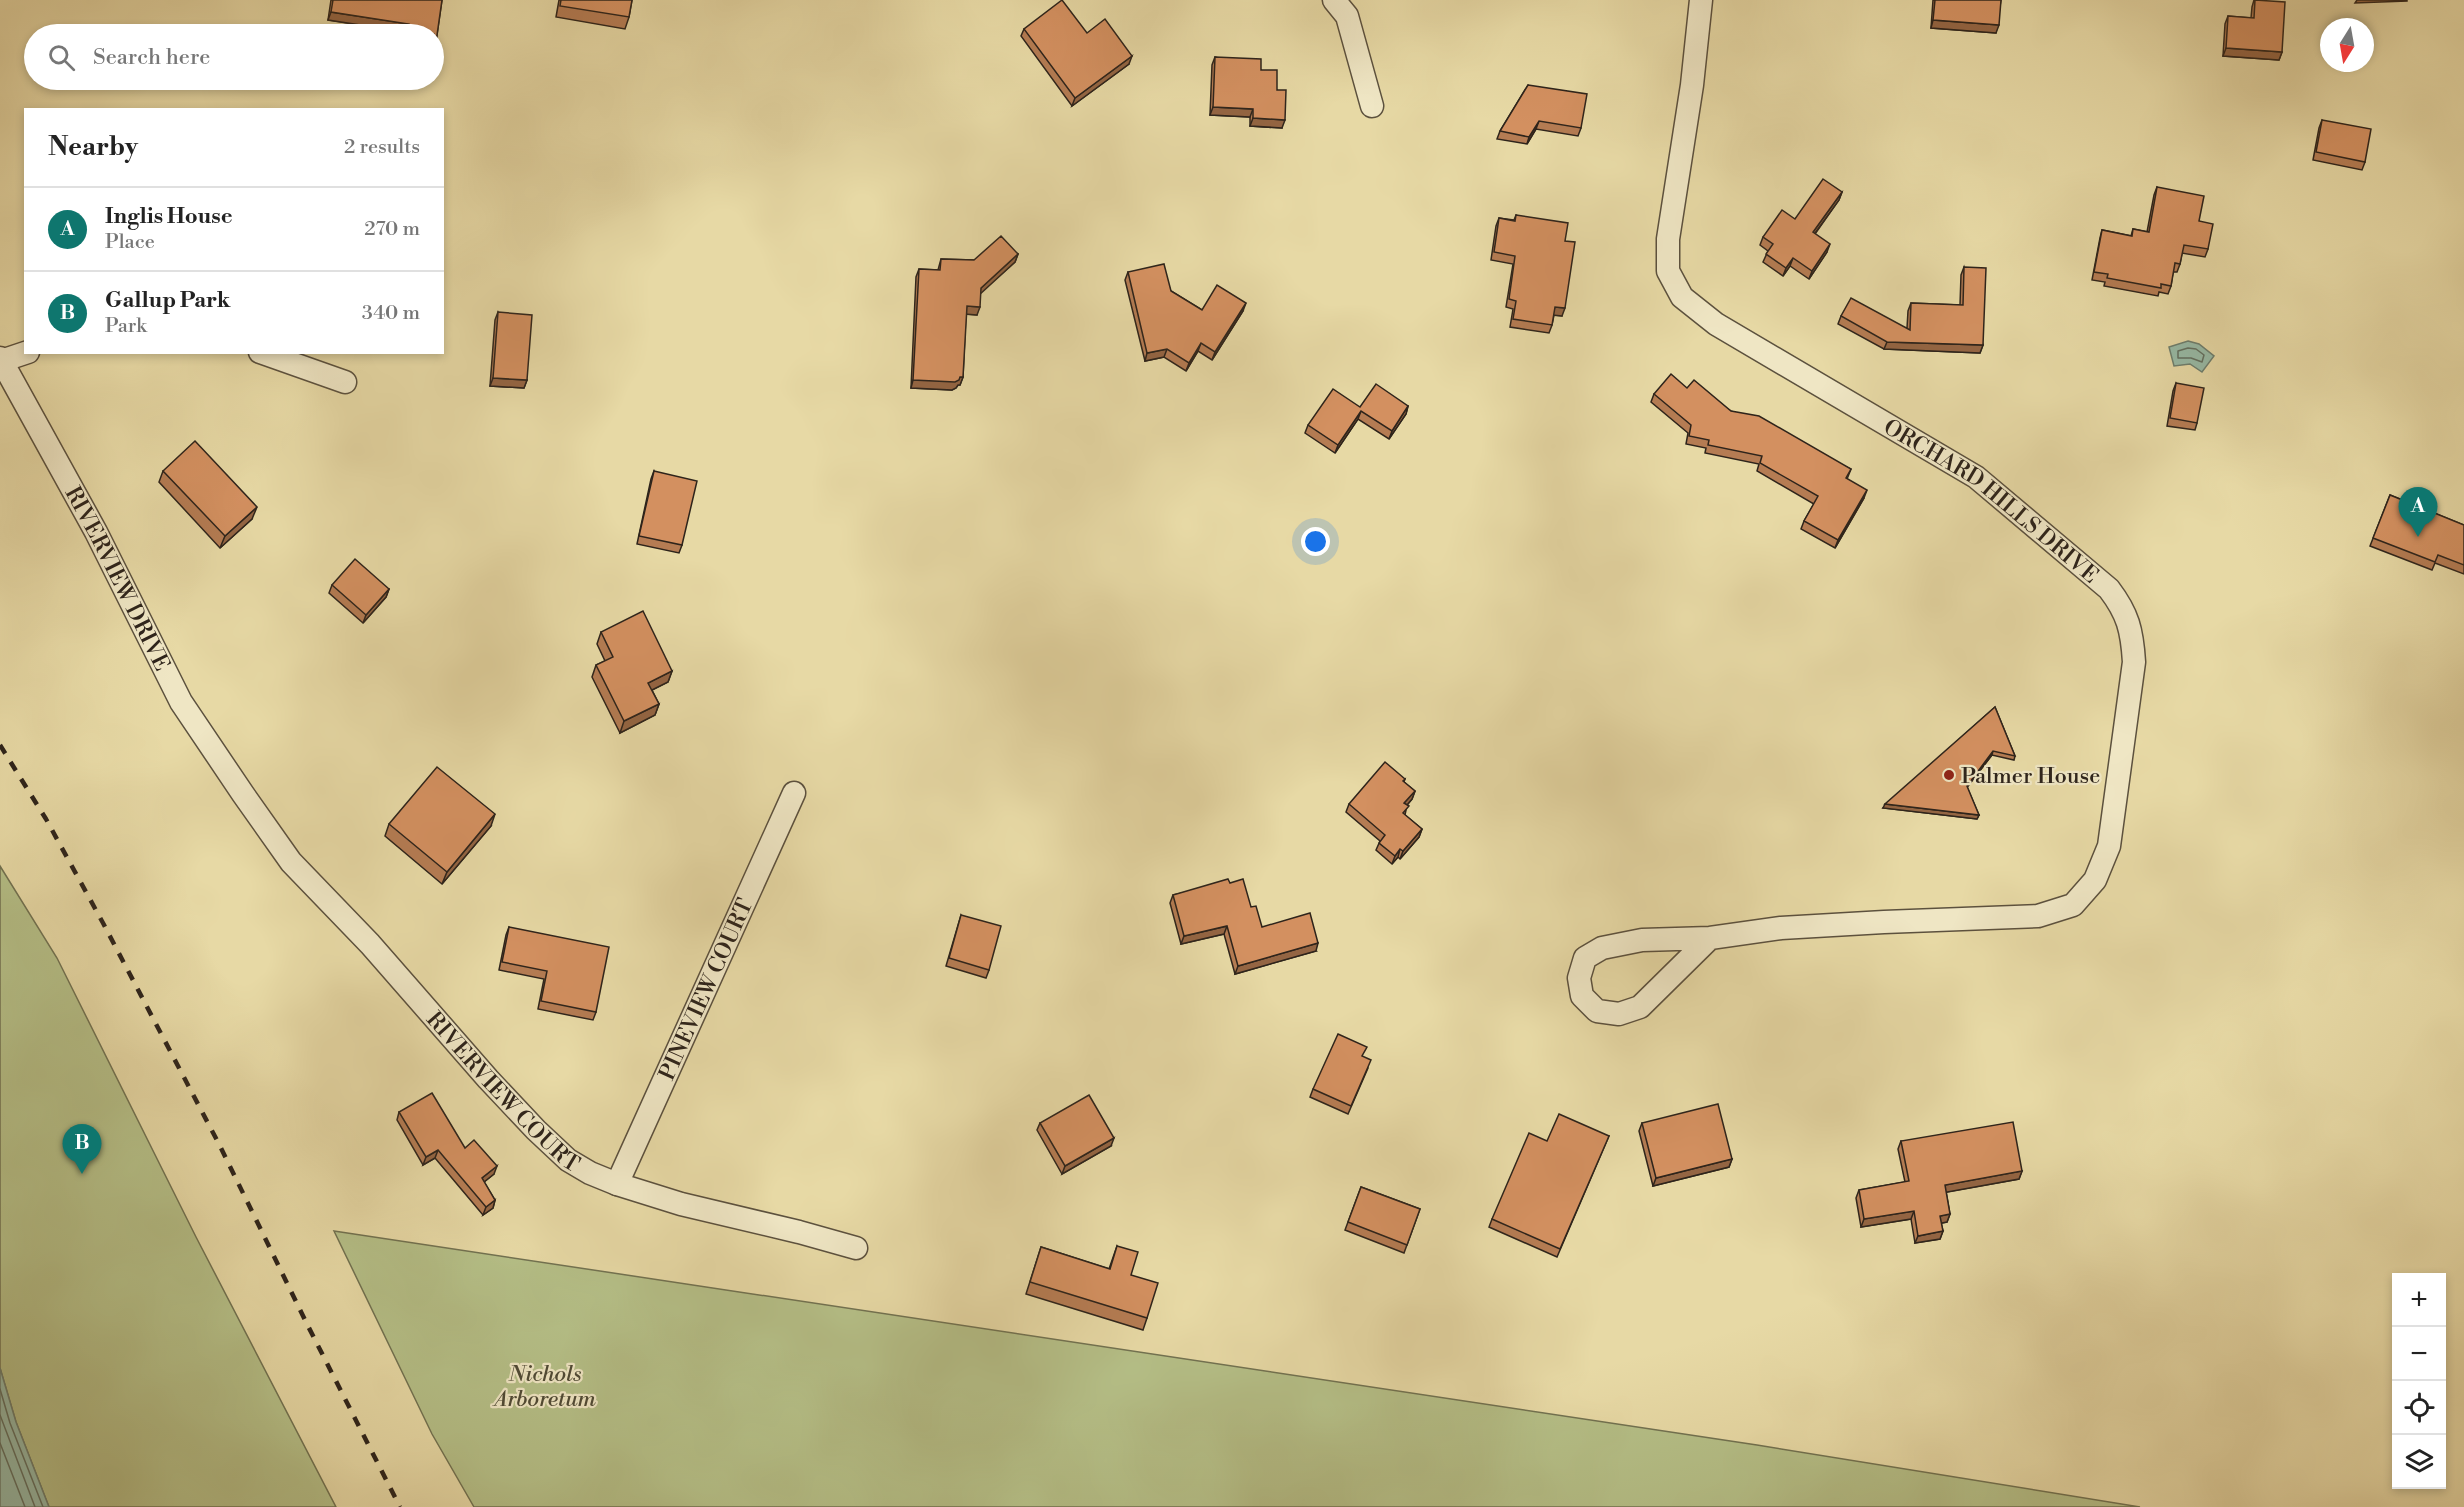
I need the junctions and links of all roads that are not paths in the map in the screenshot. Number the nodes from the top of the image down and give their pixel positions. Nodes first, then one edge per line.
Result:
1 (1334, 0) edge
2 (1701, 0) edge
3 (1372, 106) dead end
4 (24, 353) edge
5 (266, 354) edge
6 (0, 360) edge
7 (345, 382) dead end
8 (794, 793) dead end
9 (243, 794) joint
10 (1710, 938) junction
11 (617, 1184) junction
12 (856, 1248) dead end

1 - 3 street
2 - 10 street, ORCHARD HILLS DRIVE
4 - 6 street
5 - 7 street
6 - 9 street, RIVERVIEW DRIVE
8 - 11 street, PINEVIEW COURT
9 - 11 street, RIVERVIEW COURT
10 - 10 street, ORCHARD HILLS DRIVE
11 - 12 street, RIVERVIEW COURT

